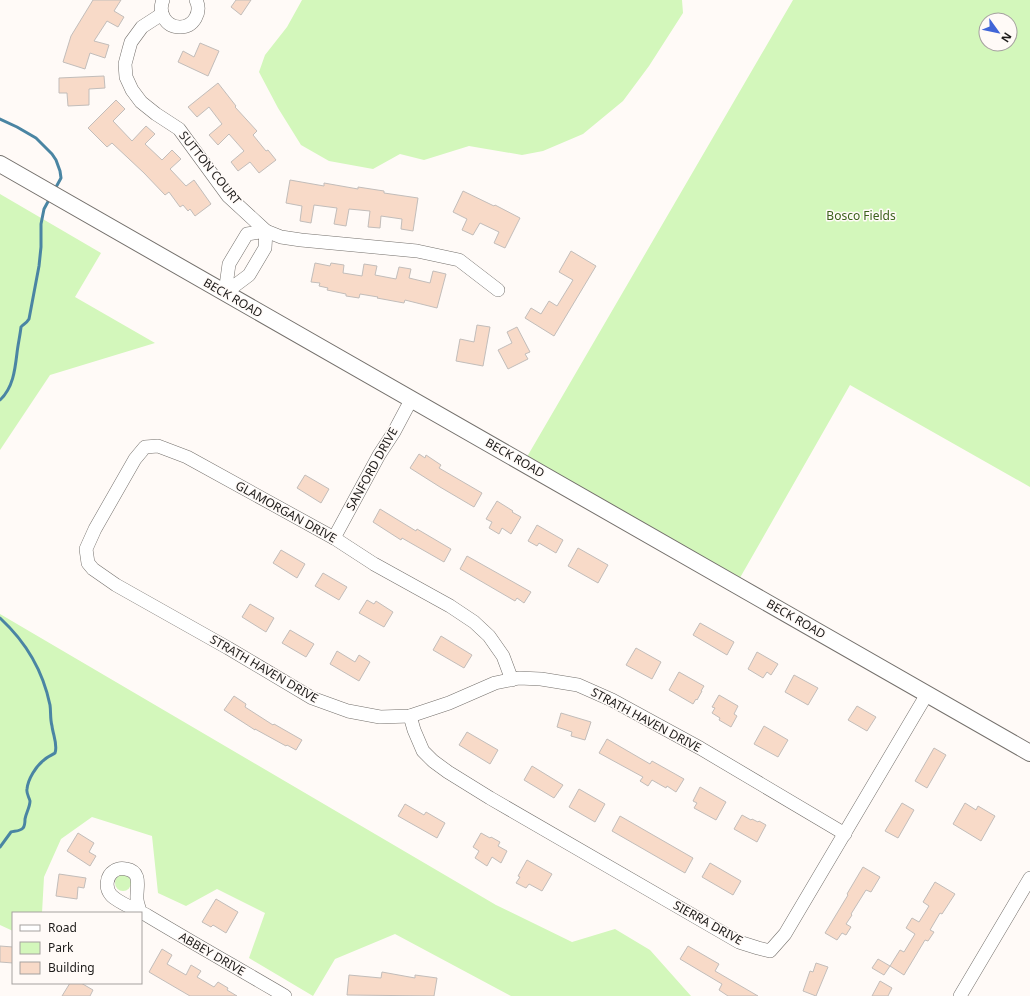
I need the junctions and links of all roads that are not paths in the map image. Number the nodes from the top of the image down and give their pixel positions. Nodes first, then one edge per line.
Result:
1 (163, 0) edge
2 (196, 0) edge
3 (162, 14) junction
4 (0, 164) edge
5 (266, 231) junction
6 (498, 290) dead end
7 (225, 293) junction
8 (411, 400) junction
9 (334, 538) junction
10 (88, 563) joint
11 (512, 680) junction
12 (927, 694) junction
13 (410, 716) junction
14 (1030, 753) edge
15 (845, 834) junction
16 (1030, 878) edge
17 (142, 912) edge
18 (285, 996) edge
19 (960, 996) edge

1 - 3 street
2 - 3 street
3 - 5 street, SUTTON COURT
4 - 7 main road, BECK ROAD
5 - 6 street, SUTTON COURT
5 - 7 street
5 - 7 street, SUTTON COURT
7 - 8 main road, BECK ROAD
8 - 9 street, SANFORD DRIVE
8 - 12 main road, BECK ROAD
9 - 10 street, GLAMORGAN DRIVE
9 - 11 street, GLAMORGAN DRIVE
10 - 13 street, STRATH HAVEN DRIVE
11 - 13 street, STRATH HAVEN DRIVE
11 - 15 street, STRATH HAVEN DRIVE
12 - 14 main road, BECK ROAD
12 - 15 street, SIERRA DRIVE
13 - 15 street, SIERRA DRIVE
16 - 19 street
17 - 18 street, ABBEY DRIVE

